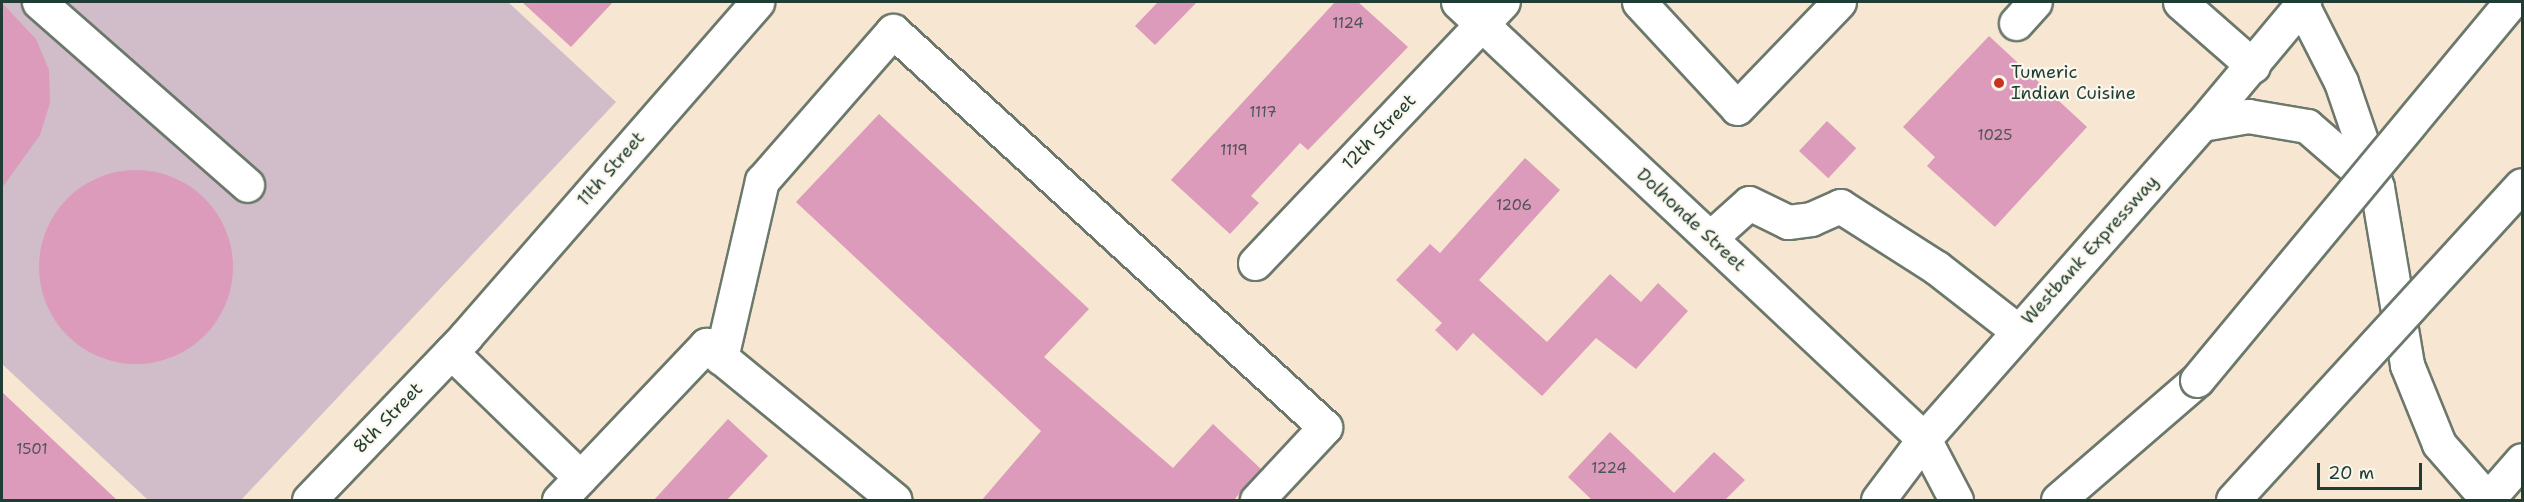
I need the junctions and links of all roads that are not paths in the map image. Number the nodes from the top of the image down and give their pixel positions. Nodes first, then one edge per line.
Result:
1 (39, 2) edge
2 (757, 2) edge
3 (1458, 2) edge
4 (1639, 2) edge
5 (1839, 2) edge
6 (2180, 2) edge
7 (2511, 2) edge
8 (2302, 3) edge
9 (1493, 12) edge
10 (2253, 66) junction
11 (2202, 124) junction
12 (247, 185) dead end
13 (2523, 185) edge
14 (2377, 187) junction
15 (1710, 238) junction
16 (1254, 263) dead end
17 (2018, 332) junction
18 (458, 344) junction
19 (721, 358) junction
20 (2197, 380) junction
21 (1924, 439) junction
22 (2523, 460) edge
23 (588, 469) junction
24 (2488, 500) edge
25 (309, 501) edge
26 (559, 501) edge
27 (895, 501) edge
28 (1257, 501) edge
29 (1878, 501) edge
30 (1956, 501) edge
31 (2058, 501) edge
32 (2086, 501) edge
33 (2233, 501) edge

1 - 12 main road
2 - 18 main road, 11th Street
3 - 9 main road, Dolhonde Street
4 - 5 main road
6 - 10 main road
7 - 20 main road, bridge
8 - 10 main road, Westbank Expressway
8 - 14 main road
9 - 15 main road, Dolhonde Street
9 - 16 main road, 12th Street
10 - 11 main road, Westbank Expressway
11 - 14 main road
11 - 17 main road, Westbank Expressway
13 - 33 main road, bridge
14 - 24 main road
15 - 17 main road
15 - 21 main road, Dolhonde Street
17 - 21 main road, Westbank Expressway
18 - 23 main road
18 - 25 main road, 8th Street
19 - 23 main road
19 - 27 main road
19 - 28 main road
20 - 31 main road
20 - 32 main road
21 - 29 main road, Westbank Expressway
21 - 30 main road, Dolhonde Street
22 - 24 main road
23 - 26 main road

